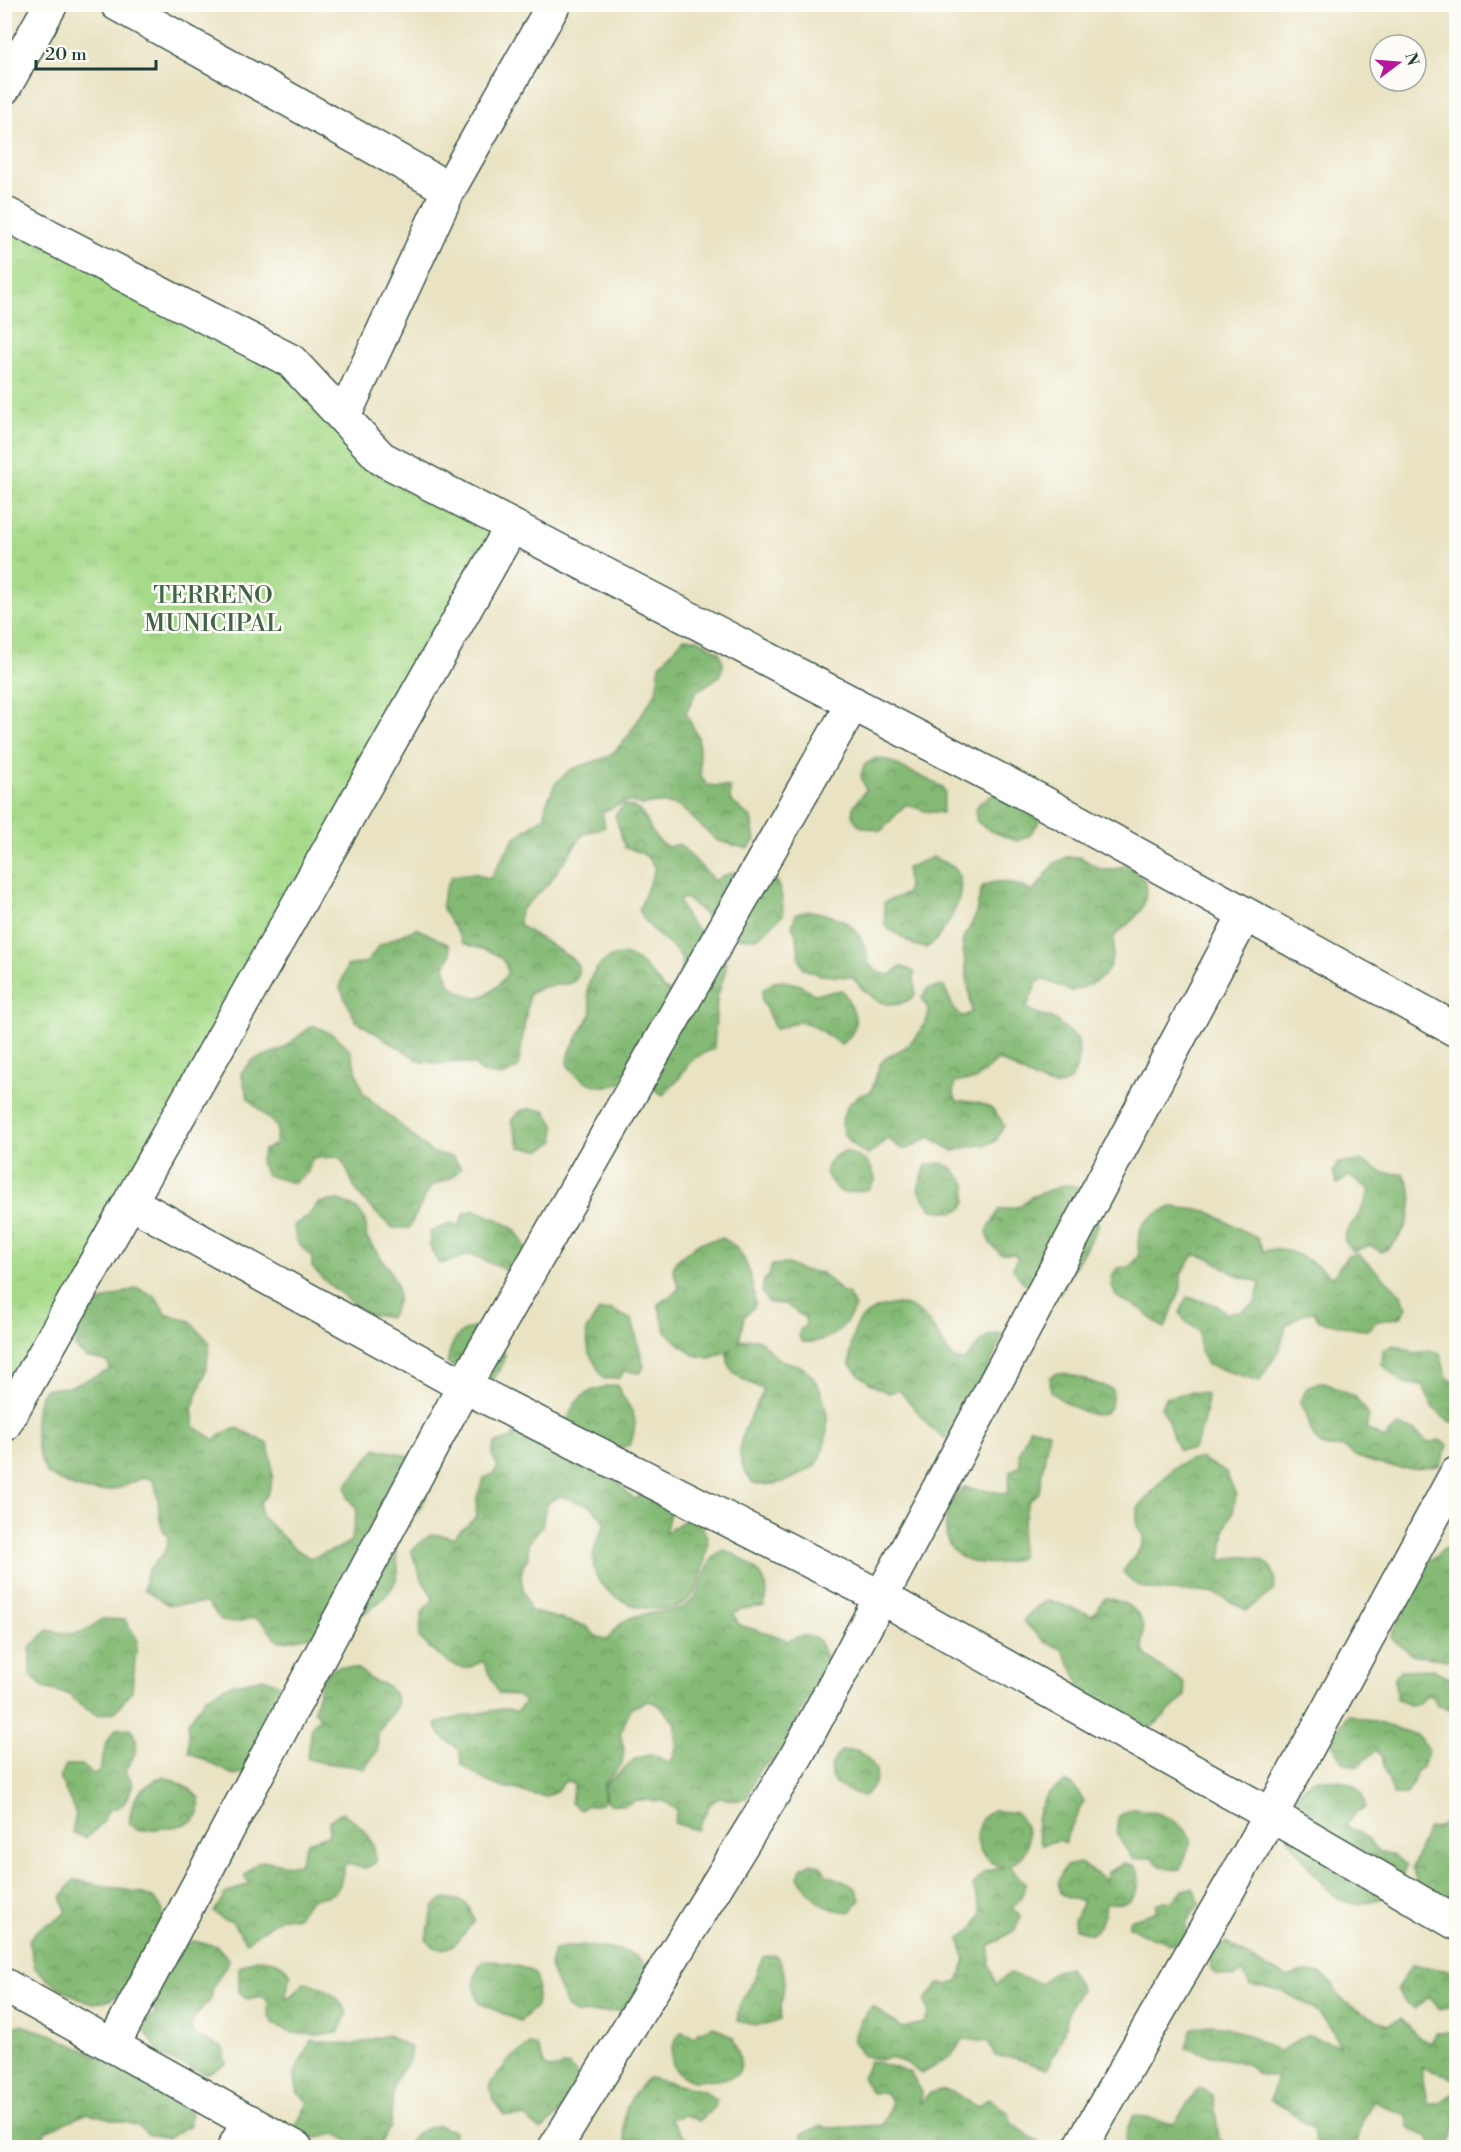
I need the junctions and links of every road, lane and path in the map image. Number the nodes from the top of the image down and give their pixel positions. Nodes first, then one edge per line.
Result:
1 (51, 4) edge
2 (117, 4) edge
3 (554, 4) edge
4 (4, 88) edge
5 (449, 189) junction
6 (4, 213) edge
7 (344, 416) junction
8 (512, 526) junction
9 (853, 703) junction
10 (1245, 914) junction
11 (1456, 1030) edge
12 (130, 1202) junction
13 (464, 1386) junction
14 (4, 1425) edge
15 (1456, 1474) edge
16 (881, 1597) junction
17 (1271, 1815) junction
18 (1456, 1923) edge
19 (4, 1984) edge
20 (113, 2045) junction
21 (242, 2134) edge
22 (296, 2148) edge
23 (555, 2148) edge
24 (1080, 2148) edge

1 - 4 street
2 - 5 street
3 - 5 street
5 - 7 street
6 - 7 street
7 - 8 street
8 - 9 street
8 - 12 street
9 - 10 street
9 - 13 street
10 - 11 street
10 - 16 street
12 - 13 street
12 - 14 street
13 - 16 street
13 - 20 street
15 - 17 street
16 - 17 street
16 - 23 street
17 - 18 street
17 - 24 street
19 - 20 street
20 - 21 street
21 - 22 street

